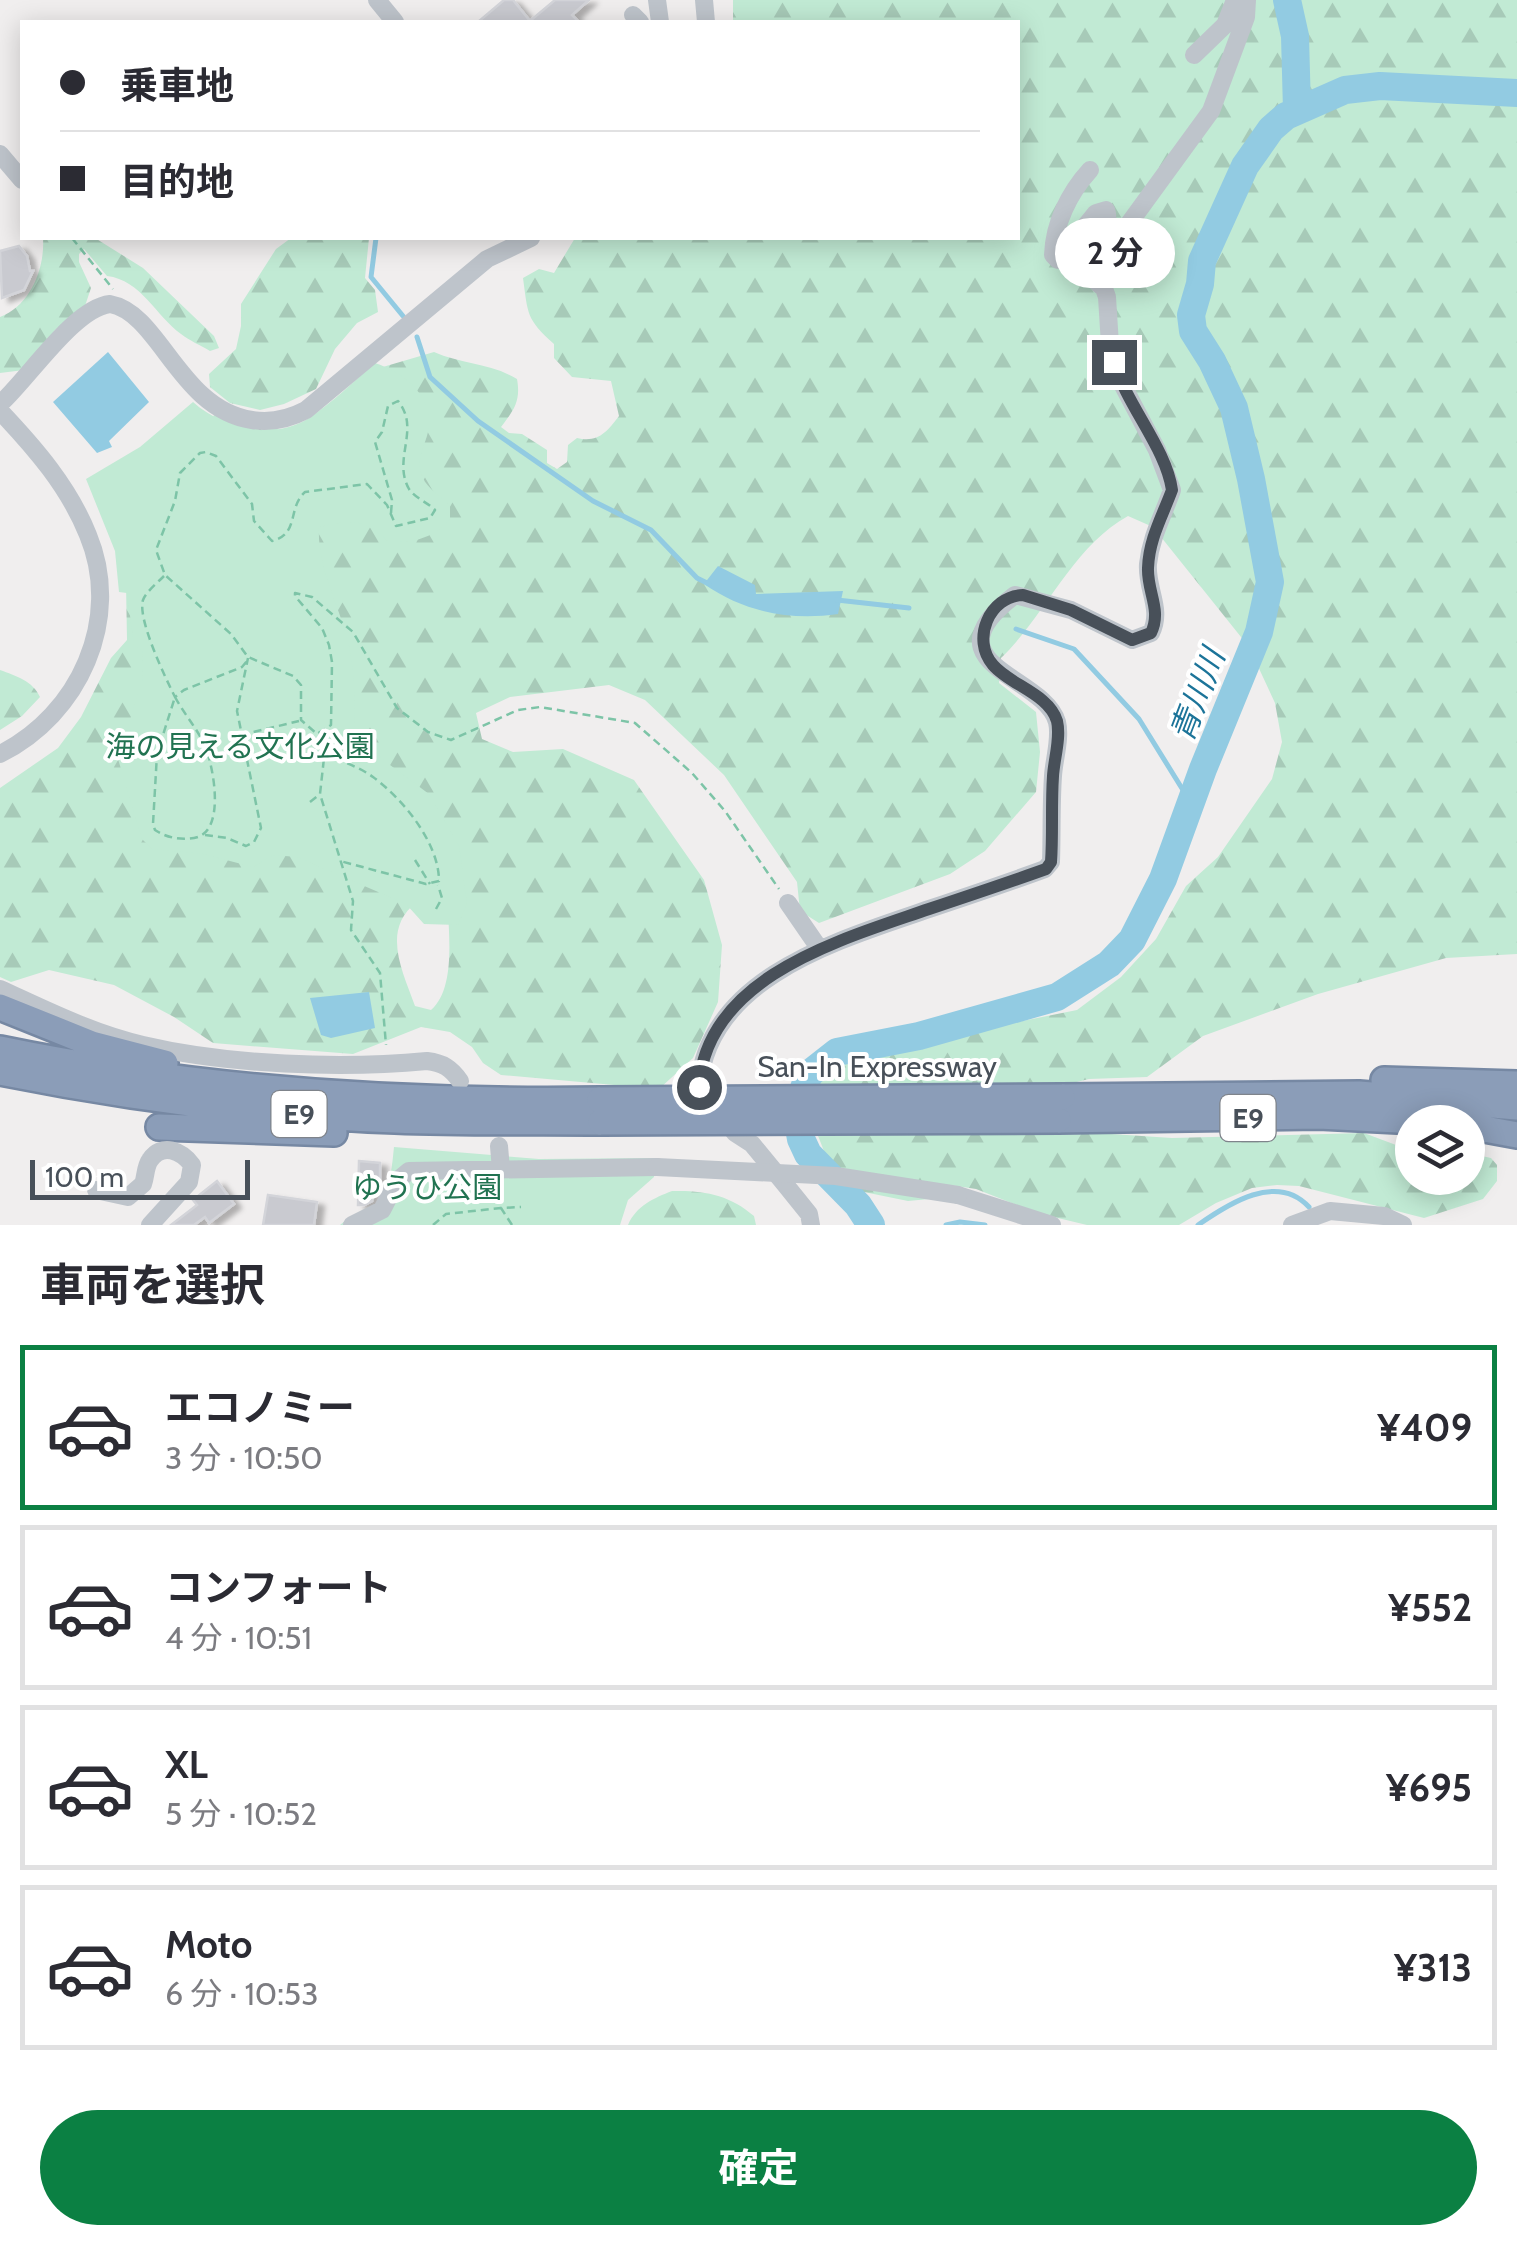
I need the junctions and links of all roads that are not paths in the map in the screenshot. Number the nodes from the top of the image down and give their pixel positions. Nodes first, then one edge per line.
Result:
1 (377, 0) edge
2 (1235, 0) edge
3 (1248, 0) edge
4 (393, 20) edge
5 (1194, 54) dead end
6 (0, 154) edge
7 (1090, 170) dead end
8 (20, 178) edge
9 (522, 240) edge
10 (1104, 288) junction
11 (2, 414) edge
12 (0, 754) edge
13 (788, 904) road end
14 (819, 948) junction
15 (0, 989) edge
16 (0, 1007) edge
17 (0, 1049) edge
18 (0, 1072) edge
19 (460, 1082) dead end
20 (1517, 1084) edge
21 (238, 1086) junction
22 (1155, 1095) junction
23 (1517, 1108) edge
24 (1060, 1109) junction
25 (595, 1115) junction
26 (1395, 1120) edge
27 (160, 1127) dead end
28 (1485, 1128) edge
29 (1517, 1133) edge
30 (499, 1146) dead end
31 (501, 1170) junction
32 (96, 1190) dead end
33 (150, 1225) edge
34 (352, 1225) edge
35 (811, 1225) edge
36 (1052, 1225) edge
37 (1292, 1225) edge
38 (1403, 1225) edge

1 - 4 street
2 - 5 street
3 - 10 street
6 - 8 street
7 - 10 street
9 - 11 street
10 - 14 street
11 - 12 street
13 - 14 street
14 - 35 street
15 - 19 street
16 - 21 highway
17 - 21 highway, San-In Expressway / E9
18 - 25 highway, San-In Expressway / E9
20 - 22 highway
21 - 25 highway, San-In Expressway / E9
22 - 23 highway, San-In Expressway / E9
22 - 24 highway, San-In Expressway / E9
24 - 25 highway, San-In Expressway / E9, bridge
24 - 26 highway, San-In Expressway / E9
25 - 27 highway
28 - 29 highway
30 - 31 street
31 - 34 street
31 - 36 street, bridge
32 - 33 street
37 - 38 street

